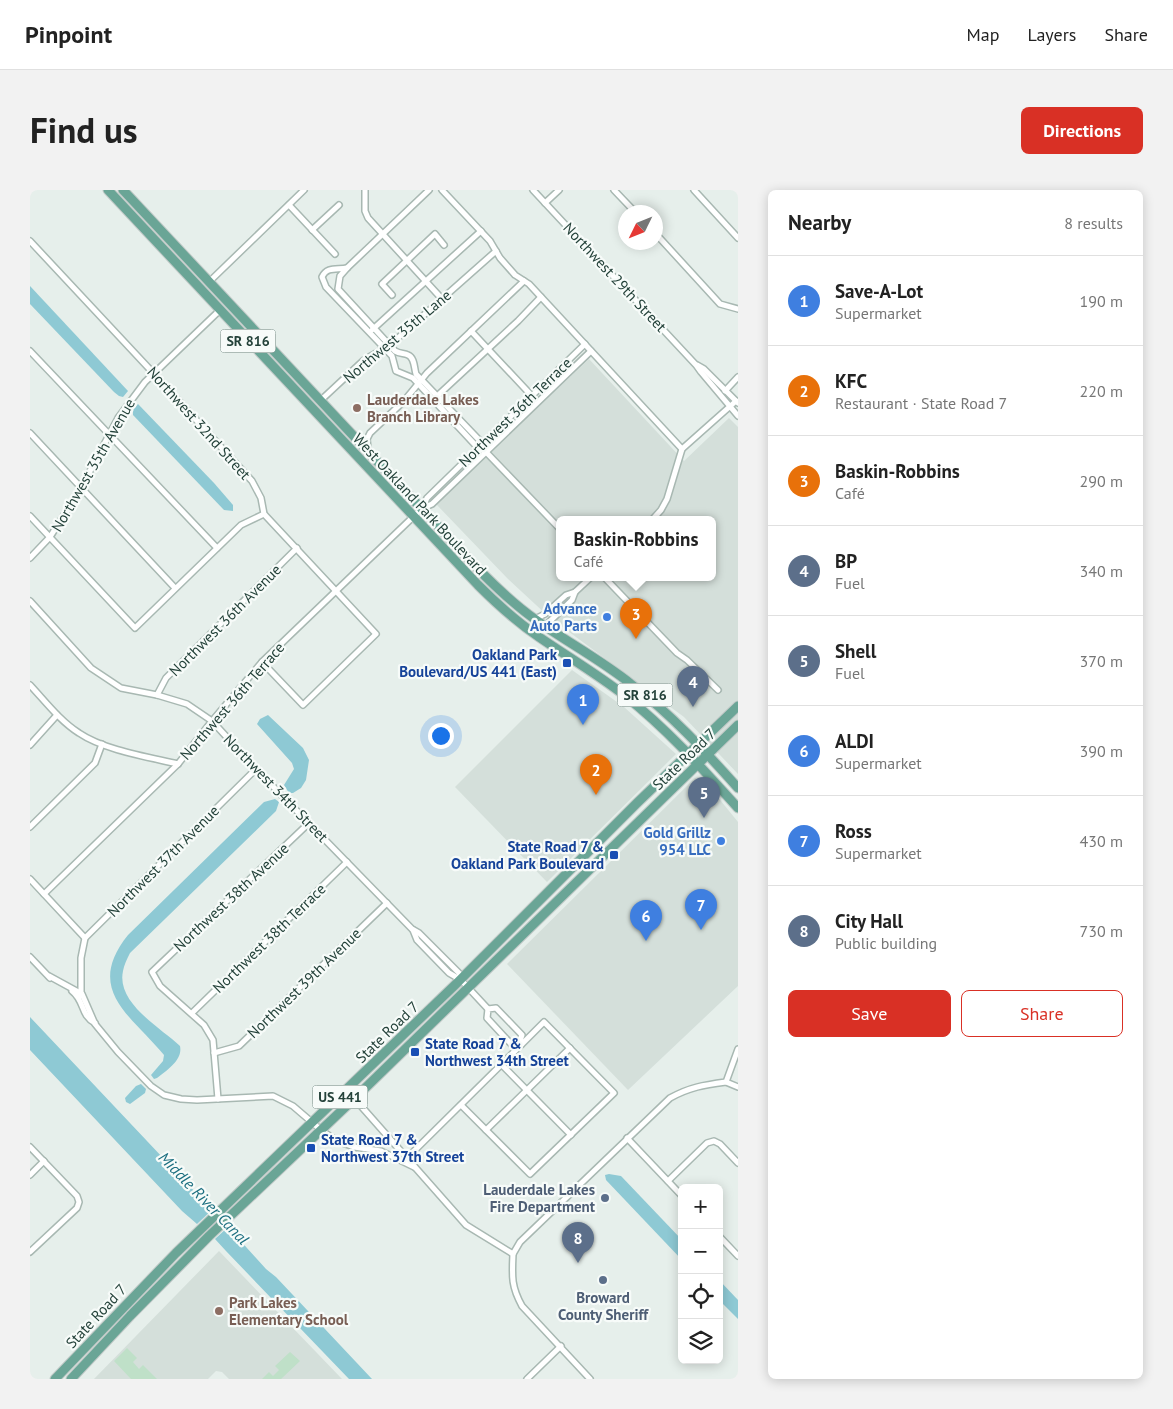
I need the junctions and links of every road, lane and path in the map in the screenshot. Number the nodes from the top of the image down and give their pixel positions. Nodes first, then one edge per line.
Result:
1 (108, 190) edge
2 (123, 190) edge
3 (304, 190) edge
4 (365, 190) edge
5 (429, 190) edge
6 (442, 190) edge
7 (533, 190) edge
8 (559, 190) edge
9 (614, 190) edge
10 (694, 190) edge
11 (545, 203) junction
12 (289, 205) junction
13 (339, 205) dead end
14 (628, 205) edge
15 (312, 230) junction
16 (481, 231) junction
17 (382, 234) junction
18 (738, 238) edge
19 (30, 241) edge
20 (663, 242) edge
21 (444, 245) dead end
22 (496, 251) junction
23 (335, 254) dead end
24 (406, 261) junction
25 (346, 268) junction
26 (524, 281) junction
27 (209, 282) junction
28 (426, 282) junction
29 (326, 287) junction
30 (338, 289) junction
31 (392, 295) dead end
32 (541, 298) junction
33 (442, 299) junction
34 (738, 309) edge
35 (220, 310) junction
36 (240, 315) junction
37 (375, 328) junction
38 (471, 331) junction
39 (370, 334) junction
40 (585, 344) junction
41 (390, 345) junction
42 (384, 348) junction
43 (488, 348) junction
44 (30, 351) edge
45 (591, 351) junction
46 (696, 365) junction
47 (154, 373) junction
48 (738, 377) edge
49 (422, 380) junction
50 (418, 385) junction
51 (726, 390) junction
52 (721, 394) junction
53 (531, 395) junction
54 (437, 396) junction
55 (433, 400) junction
56 (305, 401) junction
57 (320, 401) junction
58 (737, 402) edge
59 (730, 406) junction
60 (312, 409) junction
61 (330, 412) junction
62 (738, 416) edge
63 (30, 433) edge
64 (109, 435) junction
65 (483, 444) junction
66 (478, 448) junction
67 (682, 450) junction
68 (368, 452) junction
69 (486, 452) junction
70 (81, 488) junction
71 (421, 509) junction
72 (264, 514) junction
73 (30, 516) edge
74 (656, 516) edge
75 (413, 517) junction
76 (556, 526) edge
77 (50, 538) junction
78 (217, 548) junction
79 (297, 548) junction
80 (30, 558) edge
81 (587, 581) edge
82 (608, 581) edge
83 (175, 588) junction
84 (336, 591) junction
85 (575, 592) junction
86 (30, 601) edge
87 (534, 619) junction
88 (525, 626) junction
89 (545, 626) junction
90 (262, 662) junction
91 (30, 685) edge
92 (718, 690) dead end
93 (157, 695) junction
94 (738, 706) edge
95 (58, 715) junction
96 (212, 721) junction
97 (738, 725) edge
98 (30, 744) edge
99 (102, 744) junction
100 (698, 744) junction
101 (688, 754) junction
102 (708, 754) junction
103 (178, 764) junction
104 (698, 764) junction
105 (256, 769) junction
106 (738, 788) edge
107 (738, 808) edge
108 (309, 823) junction
109 (30, 828) edge
110 (347, 862) junction
111 (574, 867) junction
112 (30, 879) edge
113 (44, 894) junction
114 (387, 903) junction
115 (540, 917) junction
116 (85, 938) junction
117 (30, 957) edge
118 (81, 958) junction
119 (461, 980) junction
120 (468, 988) junction
121 (74, 991) junction
122 (81, 996) junction
123 (488, 1009) junction
124 (192, 1013) junction
125 (520, 1044) junction
126 (570, 1048) junction
127 (738, 1049) edge
128 (214, 1054) junction
129 (501, 1064) junction
130 (726, 1082) junction
131 (738, 1087) edge
132 (527, 1090) junction
133 (357, 1096) junction
134 (218, 1099) junction
135 (462, 1105) junction
136 (313, 1123) junction
137 (321, 1130) junction
138 (486, 1130) junction
139 (571, 1134) junction
140 (627, 1138) junction
141 (30, 1146) edge
142 (407, 1158) junction
143 (44, 1162) junction
144 (738, 1163) edge
145 (414, 1167) junction
146 (30, 1175) edge
147 (668, 1181) junction
148 (678, 1192) edge
149 (723, 1240) edge
150 (30, 1252) edge
151 (513, 1254) junction
152 (738, 1256) edge
153 (124, 1305) junction
154 (122, 1325) junction
155 (561, 1346) junction
156 (55, 1379) edge
157 (71, 1379) edge
158 (527, 1379) edge
159 (590, 1379) edge

1 - 35 main road, West Oakland Park Boulevard / SR 816
2 - 27 main road, West Oakland Park Boulevard / SR 816
3 - 12 street
4 - 17 street
5 - 17 street
6 - 16 street
7 - 11 street, Northwest 29th Street
8 - 11 street
9 - 14 street
10 - 18 street
11 - 46 street, Northwest 29th Street
12 - 15 street
12 - 27 street
13 - 15 street
15 - 23 street
16 - 22 street
16 - 28 street
17 - 24 street
17 - 25 street
19 - 47 street, Northwest 32nd Street
20 - 34 street
21 - 24 street
22 - 26 street
22 - 33 street, Northwest 35th Lane
24 - 28 street
24 - 31 street
25 - 29 street
25 - 30 street
26 - 32 street
26 - 38 street
27 - 36 main road, West Oakland Park Boulevard / SR 816
28 - 33 street
28 - 37 street
29 - 30 street
29 - 39 street
30 - 37 street
32 - 40 street
32 - 43 street
33 - 41 street, Northwest 35th Lane
35 - 36 main road
35 - 47 street, Northwest 35th Avenue
35 - 56 main road, West Oakland Park Boulevard / SR 816
36 - 57 main road, West Oakland Park Boulevard / SR 816
37 - 39 street
37 - 41 street
38 - 43 street
38 - 49 street
39 - 42 street
40 - 45 street, Northwest 36th Terrace
40 - 53 street, Northwest 36th Terrace
41 - 42 street, Northwest 35th Lane
41 - 49 street
42 - 50 street
42 - 57 street, Northwest 35th Lane
43 - 53 street
43 - 54 street
44 - 64 street
45 - 67 street, Northwest 36th Terrace
45 - 69 street, Northwest 36th Terrace
46 - 51 street, Northwest 29th Street
46 - 52 street, Northwest 29th Street
47 - 64 street, Northwest 35th Avenue
47 - 72 street, Northwest 32nd Street
48 - 51 street
49 - 50 street
49 - 54 street
50 - 55 street
50 - 68 street
51 - 52 street
51 - 58 street, Northwest 29th Street
52 - 59 street, Northwest 29th Street
53 - 65 street, Northwest 36th Terrace
54 - 55 street
54 - 65 street
55 - 66 street
56 - 57 main road
56 - 60 main road, West Oakland Park Boulevard / SR 816
57 - 61 main road, West Oakland Park Boulevard / SR 816
58 - 59 street
59 - 62 street, Northwest 29th Street
59 - 67 street
60 - 61 main road
60 - 75 main road, West Oakland Park Boulevard / SR 816
61 - 68 main road, West Oakland Park Boulevard / SR 816
63 - 70 street
64 - 70 street, Northwest 35th Avenue
64 - 78 street
65 - 66 street, Northwest 36th Terrace
65 - 69 street
66 - 69 street
66 - 71 street, Northwest 36th Terrace
67 - 74 street
68 - 71 main road, West Oakland Park Boulevard / SR 816
69 - 71 street, Northwest 36th Terrace
69 - 76 street
70 - 77 street, Northwest 35th Avenue
70 - 83 street
71 - 75 street, Northwest 36th Terrace
71 - 87 main road, West Oakland Park Boulevard / SR 816
72 - 78 street
72 - 79 street, Northwest 32nd Street
73 - 77 street
75 - 84 street, Northwest 36th Terrace
75 - 88 main road, West Oakland Park Boulevard / SR 816
77 - 80 street, Northwest 35th Avenue
77 - 83 street
78 - 83 street
79 - 84 street, Northwest 32nd Street
79 - 93 street, Northwest 36th Avenue
81 - 85 street
82 - 92 street
84 - 90 street, Northwest 36th Terrace
84 - 90 street, Northwest 32nd Street
85 - 87 street
85 - 89 street
86 - 93 street, Northwest 34th Street
87 - 89 main road, West Oakland Park Boulevard / SR 816
88 - 89 main road
88 - 101 main road, West Oakland Park Boulevard / SR 816
89 - 100 main road, West Oakland Park Boulevard / SR 816
90 - 96 street, Northwest 36th Terrace
91 - 95 street
93 - 96 street, Northwest 34th Street
94 - 100 main road, State Road 7 / US 441
95 - 98 street
95 - 99 street
96 - 103 street, Northwest 36th Terrace
96 - 105 street, Northwest 34th Street
97 - 102 main road, State Road 7 / US 441
99 - 103 street
99 - 109 street
100 - 101 main road, State Road 7 / US 441
100 - 102 main road, West Oakland Park Boulevard / SR 816
101 - 104 main road, West Oakland Park Boulevard / SR 816
101 - 111 main road, State Road 7 / US 441
102 - 104 main road, State Road 7 / US 441
102 - 106 main road, West Oakland Park Boulevard / SR 816
103 - 113 street, Northwest 36th Terrace
104 - 107 main road, West Oakland Park Boulevard / SR 816
104 - 115 main road, State Road 7 / US 441
105 - 108 street, Northwest 34th Street
105 - 116 street, Northwest 37th Avenue
108 - 110 street, Northwest 34th Street
108 - 124 street, Northwest 38th Avenue
110 - 114 street, Northwest 34th Street
110 - 124 street, Northwest 38th Terrace
111 - 115 main road
111 - 119 main road, State Road 7 / US 441
112 - 113 street
113 - 116 street
114 - 119 street, Northwest 34th Street
114 - 128 street, Northwest 39th Avenue
115 - 120 main road, State Road 7 / US 441
116 - 118 street
117 - 121 street
118 - 121 street
118 - 122 street
119 - 120 street, Northwest 34th Street
119 - 136 main road, State Road 7 / US 441
120 - 123 street, Northwest 34th Street
120 - 133 main road, State Road 7 / US 441
121 - 122 street
122 - 134 street
123 - 125 street, Northwest 34th Street
123 - 125 street, Northwest 34th Street
124 - 128 street
125 - 126 street
125 - 129 street
126 - 132 street
126 - 139 street
127 - 130 street
128 - 134 street
129 - 132 street
129 - 135 street
130 - 131 street
130 - 140 street
132 - 138 street
132 - 139 street
133 - 137 main road, State Road 7 / US 441
133 - 142 street
134 - 136 street
135 - 138 street
135 - 142 street
136 - 137 street
136 - 153 main road, State Road 7 / US 441
137 - 145 street
137 - 154 main road, State Road 7 / US 441
138 - 139 street
140 - 147 street
140 - 151 street
141 - 143 street
142 - 145 street
143 - 146 street
143 - 150 street
144 - 147 street
145 - 151 street
147 - 148 street
149 - 152 street
151 - 155 street
153 - 154 main road
153 - 156 main road, State Road 7 / US 441
154 - 157 main road, State Road 7 / US 441
155 - 158 street
155 - 159 street

